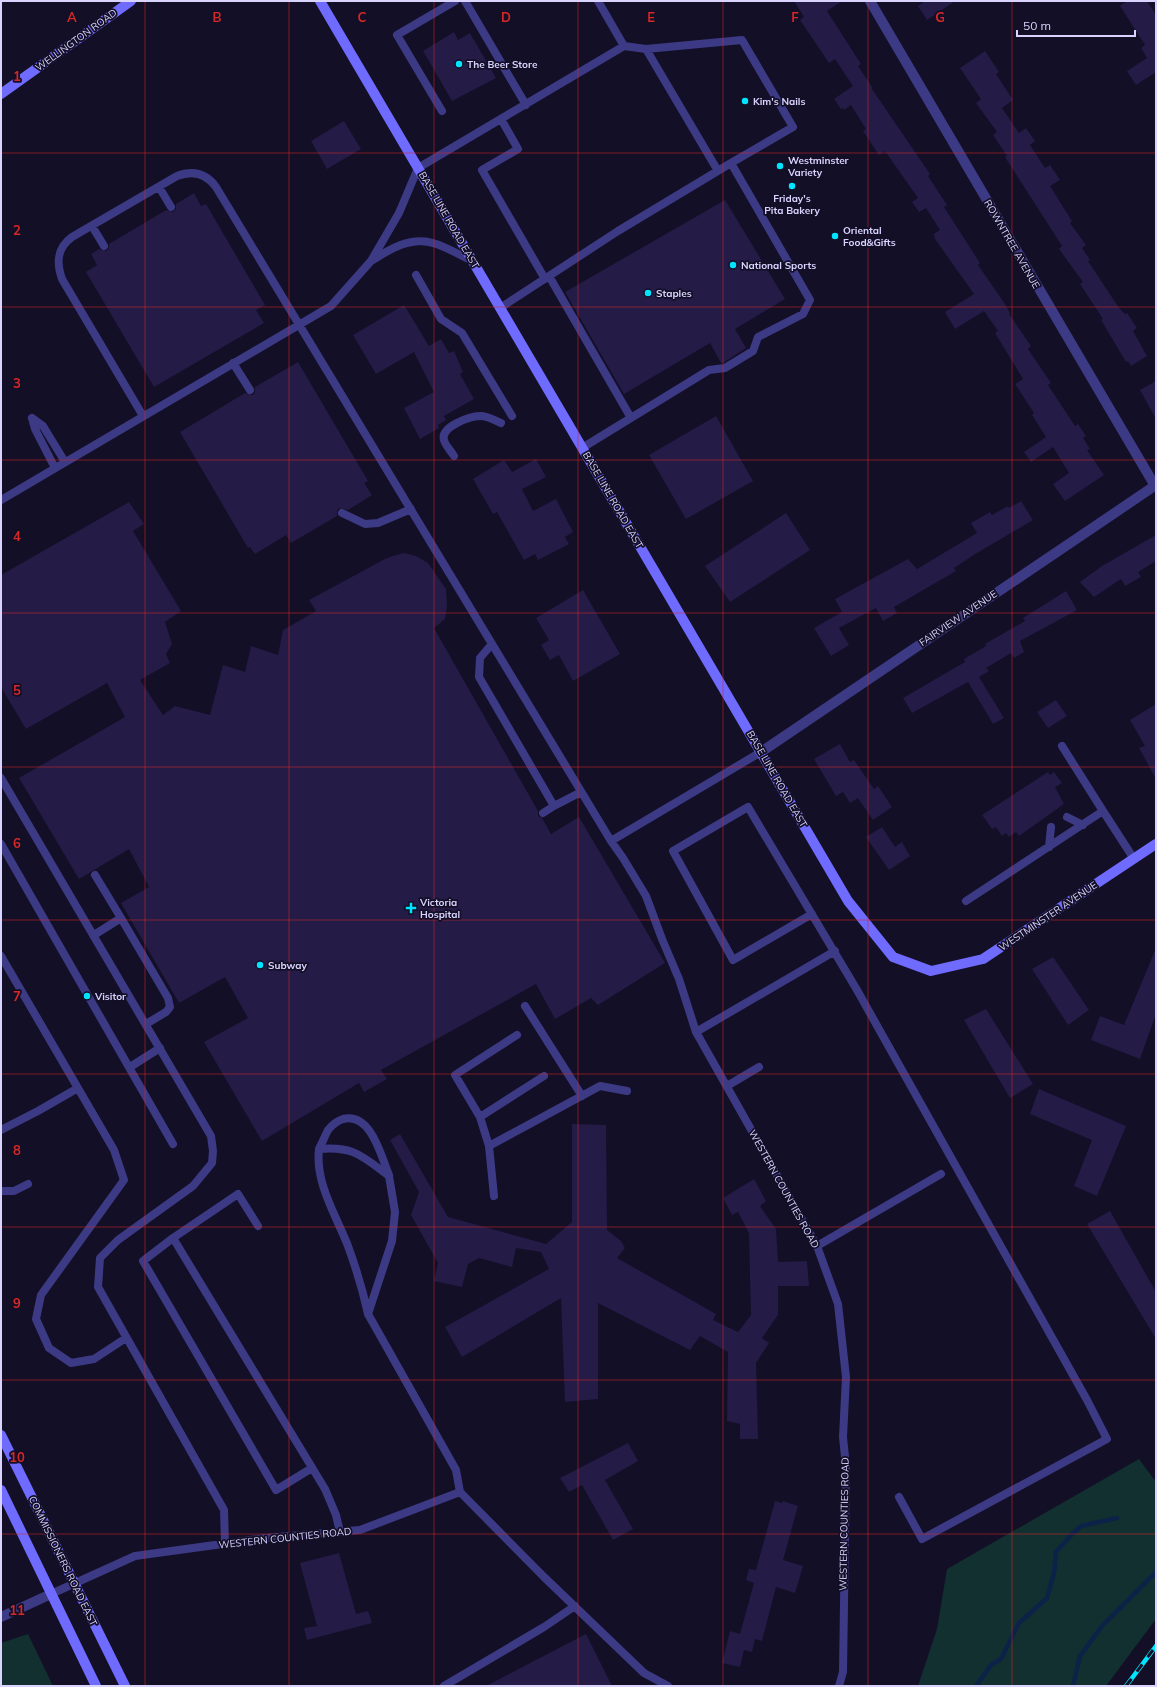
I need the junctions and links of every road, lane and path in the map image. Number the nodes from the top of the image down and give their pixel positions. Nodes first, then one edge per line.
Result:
1 (131, 1) edge
2 (320, 1) edge
3 (455, 1) edge
4 (465, 1) edge
5 (598, 1) edge
6 (870, 1) edge
7 (624, 46) junction
8 (646, 49) junction
9 (1, 94) edge
10 (526, 105) junction
11 (442, 111) dead end
12 (501, 119) junction
13 (731, 163) junction
14 (418, 168) junction
15 (718, 171) junction
16 (159, 187) junction
17 (171, 207) dead end
18 (92, 226) junction
19 (104, 246) dead end
20 (371, 261) junction
21 (472, 261) junction
22 (416, 275) dead end
23 (547, 277) junction
24 (500, 308) junction
25 (298, 325) junction
26 (233, 363) junction
27 (250, 390) dead end
28 (143, 416) junction
29 (512, 416) dead end
30 (631, 418) junction
31 (501, 423) dead end
32 (582, 448) junction
33 (454, 456) dead end
34 (65, 462) junction
35 (55, 468) junction
36 (1155, 485) edge
37 (1, 500) edge
38 (410, 509) junction
39 (342, 513) dead end
40 (491, 645) junction
41 (1062, 746) dead end
42 (761, 752) junction
43 (1, 778) edge
44 (581, 792) junction
45 (554, 806) junction
46 (1103, 811) junction
47 (543, 813) dead end
48 (1067, 817) dead end
49 (1083, 824) junction
50 (1051, 827) dead end
51 (611, 841) junction
52 (1, 844) edge
53 (1156, 844) edge
54 (1049, 847) junction
55 (1134, 859) junction
56 (95, 875) dead end
57 (966, 901) dead end
58 (812, 914) junction
59 (121, 918) junction
60 (94, 936) junction
61 (835, 951) junction
62 (1, 956) edge
63 (931, 971) joint
64 (525, 1006) dead end
65 (146, 1024) junction
66 (696, 1032) junction
67 (516, 1035) dead end
68 (160, 1048) junction
69 (130, 1067) junction
70 (759, 1067) dead end
71 (544, 1076) dead end
72 (727, 1086) junction
73 (78, 1088) junction
74 (627, 1092) dead end
75 (582, 1096) junction
76 (480, 1117) junction
77 (1, 1130) edge
78 (173, 1144) dead end
79 (489, 1146) junction
80 (319, 1149) junction
81 (941, 1174) dead end
82 (389, 1176) junction
83 (28, 1184) dead end
84 (1, 1191) edge
85 (494, 1196) dead end
86 (258, 1226) dead end
87 (173, 1238) junction
88 (817, 1246) junction
89 (368, 1314) junction
90 (126, 1338) junction
91 (1, 1435) edge
92 (312, 1468) junction
93 (1, 1490) edge
94 (460, 1492) junction
95 (899, 1497) dead end
96 (340, 1532) junction
97 (225, 1544) junction
98 (74, 1583) junction
99 (51, 1594) junction
100 (575, 1606) junction
101 (1, 1617) edge
102 (96, 1686) edge
103 (125, 1686) edge
104 (444, 1686) edge
105 (668, 1686) edge
106 (839, 1686) edge

1 - 9 street, WELLINGTON ROAD
2 - 14 street, BASE LINE ROAD EAST
3 - 11 lane
4 - 10 lane
5 - 7 lane
6 - 36 street, ROWNTREE AVENUE
7 - 8 lane
7 - 10 lane
8 - 13 lane
8 - 15 lane
10 - 12 lane
12 - 14 lane
12 - 23 lane
13 - 15 lane
13 - 30 lane
14 - 20 lane
14 - 21 street, BASE LINE ROAD EAST
15 - 23 lane
16 - 17 lane
16 - 18 lane, WESTERN COUNTIES ROAD
16 - 25 lane, WESTERN COUNTIES ROAD
18 - 19 lane
18 - 28 lane, WESTERN COUNTIES ROAD
20 - 21 lane
20 - 25 lane
21 - 24 street, BASE LINE ROAD EAST
22 - 29 lane
23 - 24 lane
23 - 30 lane
24 - 32 street, BASE LINE ROAD EAST
25 - 26 lane
25 - 38 lane, WESTERN COUNTIES ROAD
26 - 27 lane
26 - 28 lane
28 - 34 lane
30 - 32 lane
31 - 33 lane
32 - 42 street, BASE LINE ROAD EAST
34 - 35 lane
34 - 35 lane
35 - 37 lane
36 - 42 street, FAIRVIEW AVENUE
38 - 39 lane
38 - 40 lane, WESTERN COUNTIES ROAD
40 - 44 lane, WESTERN COUNTIES ROAD
40 - 45 lane
41 - 46 lane
42 - 51 lane
42 - 63 street, BASE LINE ROAD EAST
43 - 60 lane
44 - 45 lane
44 - 51 lane, WESTERN COUNTIES ROAD
45 - 47 lane
46 - 49 lane
46 - 55 lane
48 - 49 lane
49 - 54 lane
50 - 54 lane
51 - 66 lane, WESTERN COUNTIES ROAD
52 - 69 lane
53 - 55 street, WESTMINSTER AVENUE
54 - 57 lane
55 - 63 street, WESTMINSTER AVENUE
56 - 59 lane
58 - 58 lane
58 - 61 lane
59 - 60 lane
59 - 65 lane
60 - 65 lane
61 - 66 lane
61 - 95 lane
62 - 73 lane
64 - 75 lane
65 - 68 lane
66 - 72 lane, WESTERN COUNTIES ROAD
67 - 76 lane
68 - 69 lane
68 - 90 lane
69 - 78 lane
70 - 72 lane
71 - 76 lane
72 - 88 lane, WESTERN COUNTIES ROAD
73 - 77 lane
73 - 90 lane
74 - 75 lane
75 - 79 lane
76 - 79 lane
79 - 85 lane
80 - 82 lane
80 - 82 lane
80 - 89 lane
81 - 88 lane
82 - 89 lane
83 - 84 lane
86 - 87 lane
87 - 92 lane
87 - 92 lane
88 - 106 lane, WESTERN COUNTIES ROAD
89 - 94 lane
90 - 97 lane
91 - 98 street, COMMISSIONERS ROAD EAST
92 - 96 lane
93 - 99 street
94 - 96 lane, WESTERN COUNTIES ROAD
94 - 100 lane
96 - 97 lane, WESTERN COUNTIES ROAD
97 - 98 lane, WESTERN COUNTIES ROAD
98 - 99 lane, WESTERN COUNTIES ROAD
98 - 103 street, COMMISSIONERS ROAD EAST
99 - 101 street, WESTERN COUNTIES ROAD
99 - 102 street
100 - 104 lane
100 - 105 lane

